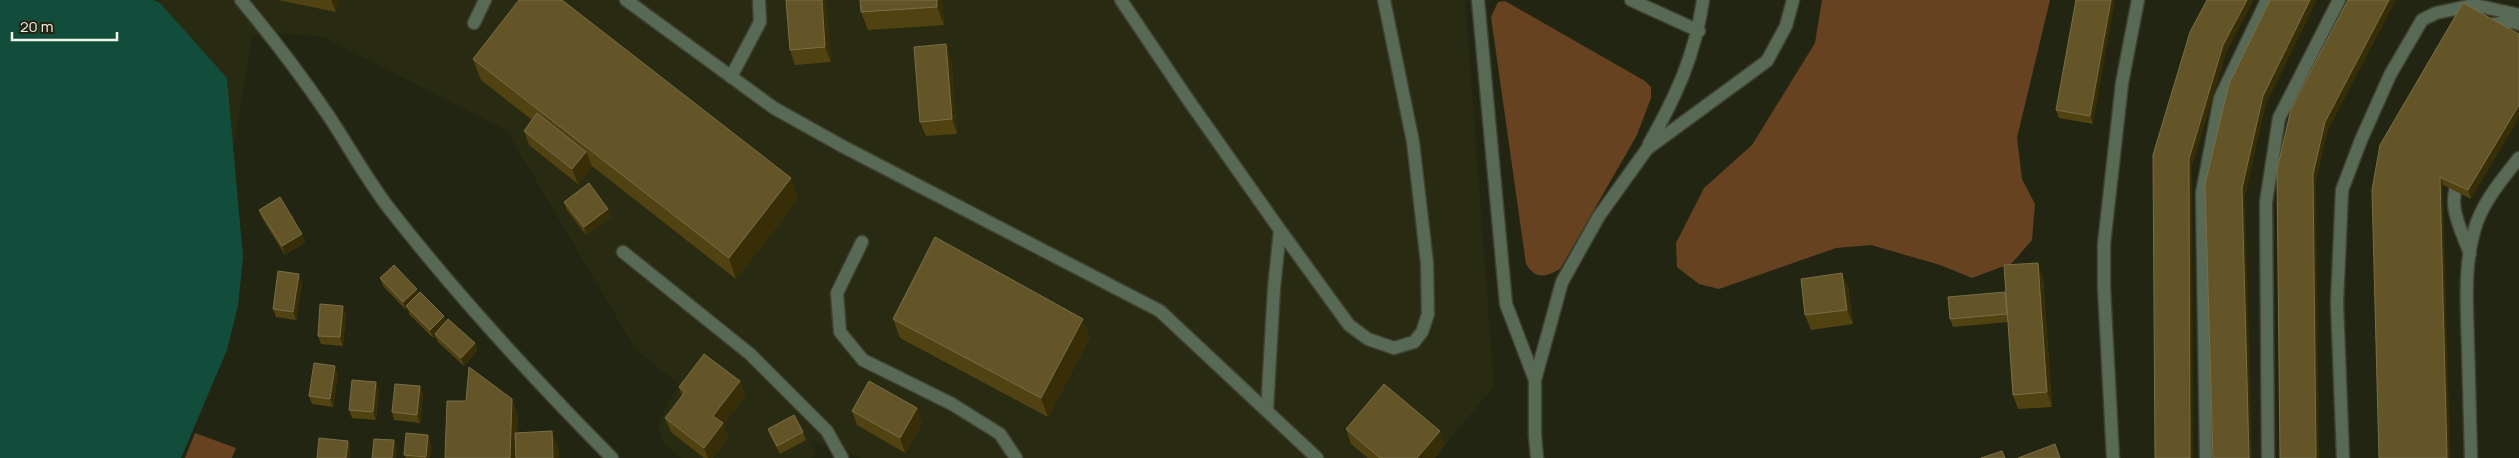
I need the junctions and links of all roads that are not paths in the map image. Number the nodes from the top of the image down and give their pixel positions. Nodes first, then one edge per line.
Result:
1 (241, 0) edge
2 (486, 0) edge
3 (626, 0) edge
4 (759, 0) edge
5 (1121, 0) edge
6 (1384, 0) edge
7 (1478, 0) edge
8 (1631, 0) edge
9 (1703, 0) edge
10 (1793, 0) edge
11 (2138, 0) edge
12 (2267, 0) edge
13 (2339, 0) edge
14 (2519, 14) edge
15 (474, 23) dead end
16 (2519, 24) edge
17 (1699, 31) junction
18 (2476, 35) edge
19 (731, 77) junction
20 (1647, 149) junction
21 (2519, 158) edge
22 (2466, 166) edge
23 (1280, 230) junction
24 (862, 242) dead end
25 (623, 252) dead end
26 (2470, 256) junction
27 (1535, 380) junction
28 (1267, 410) junction
29 (612, 458) edge
30 (842, 458) edge
31 (1016, 458) edge
32 (1317, 458) edge
33 (1537, 458) edge
34 (2113, 458) edge
35 (2206, 458) edge
36 (2268, 458) edge
37 (2343, 458) edge
38 (2470, 458) edge

1 - 29 street
2 - 15 street
3 - 19 street
4 - 19 street
5 - 23 street
6 - 23 street
7 - 27 street
8 - 17 street
9 - 17 street
10 - 20 street
11 - 34 street
12 - 35 street
13 - 36 street
14 - 37 street
16 - 18 street
17 - 20 street
19 - 28 street
20 - 27 street
21 - 26 street
22 - 26 street
23 - 28 street
24 - 31 street
25 - 30 street
26 - 38 street
27 - 33 street
28 - 32 street

